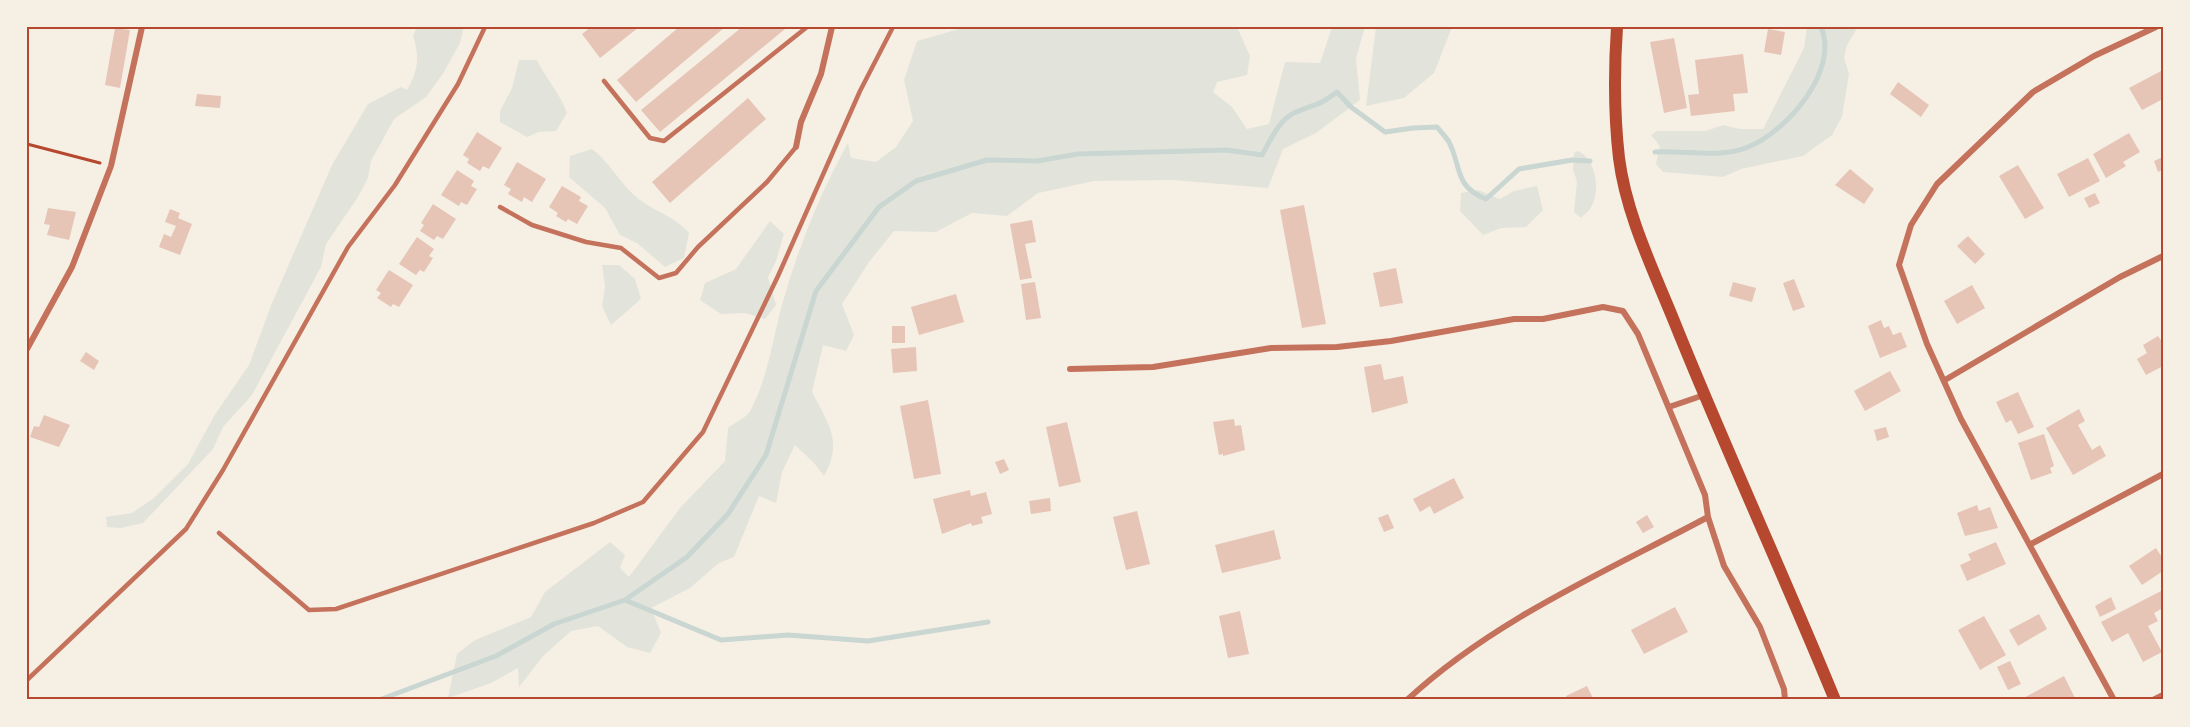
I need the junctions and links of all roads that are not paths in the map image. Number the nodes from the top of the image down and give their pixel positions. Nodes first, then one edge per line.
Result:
1 (142, 27) edge
2 (485, 27) edge
3 (807, 27) edge
4 (832, 27) edge
5 (893, 27) edge
6 (1617, 27) edge
7 (2156, 27) edge
8 (604, 81) dead end
9 (796, 147) joint
10 (500, 207) dead end
11 (2163, 256) edge
12 (27, 349) edge
13 (1070, 369) dead end
14 (1945, 380) junction
15 (1704, 395) junction
16 (1669, 407) junction
17 (2163, 474) edge
18 (1707, 517) junction
19 (219, 533) dead end
20 (2031, 544) junction
21 (27, 680) edge
22 (2163, 695) edge
23 (1407, 700) edge
24 (1785, 700) edge
25 (1835, 700) edge
26 (2114, 700) edge
27 (2153, 700) edge

1 - 12 street
2 - 21 lane
3 - 8 lane
4 - 9 street
5 - 19 lane
6 - 15 main road
7 - 14 street
9 - 10 lane
11 - 14 street
13 - 16 street
14 - 20 street
15 - 16 street
15 - 25 main road
16 - 18 street
17 - 20 street
18 - 23 street
18 - 24 street
20 - 26 street
22 - 27 street

